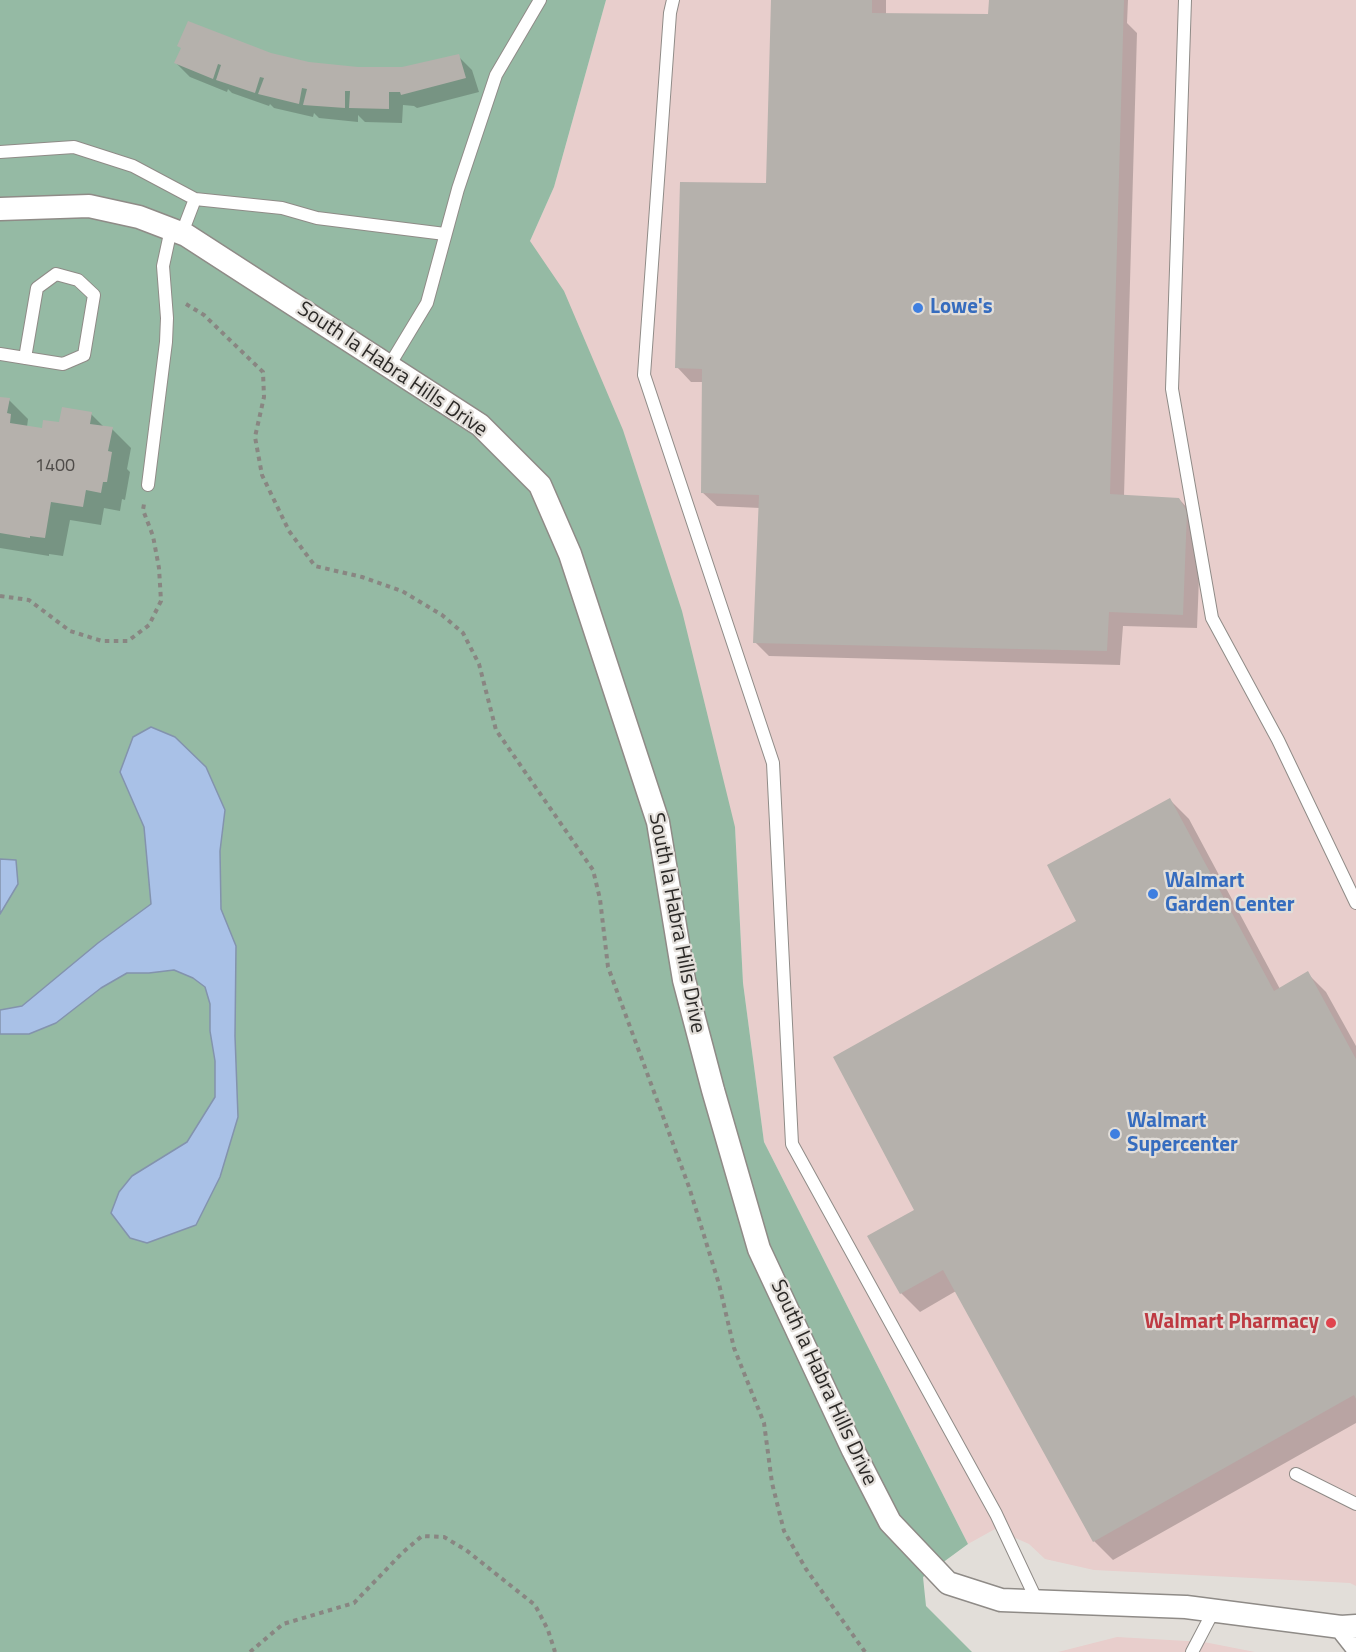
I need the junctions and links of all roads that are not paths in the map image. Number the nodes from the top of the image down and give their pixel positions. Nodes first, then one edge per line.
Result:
1 (540, 0) edge
2 (673, 0) edge
3 (1185, 0) edge
4 (0, 152) edge
5 (195, 199) junction
6 (0, 209) edge
7 (176, 231) junction
8 (446, 234) junction
9 (0, 354) edge
10 (25, 358) junction
11 (389, 366) junction
12 (148, 485) road end
13 (1356, 903) edge
14 (1296, 1474) dead end
15 (1356, 1504) edge
16 (1037, 1601) junction
17 (1214, 1610) junction
18 (1348, 1626) edge
19 (1356, 1646) edge
20 (1192, 1652) edge

1 - 8 lane
2 - 16 lane
3 - 13 lane
4 - 5 lane
5 - 7 lane
5 - 8 lane
6 - 7 street, South la Habra Hills Drive
7 - 11 street, South la Habra Hills Drive
7 - 12 lane
8 - 11 lane
9 - 10 lane
10 - 10 lane
11 - 16 street, South la Habra Hills Drive
14 - 15 lane
16 - 17 street, South la Habra Hills Drive
17 - 18 street, South la Habra Hills Drive
17 - 20 lane
18 - 19 street, South la Habra Hills Drive

